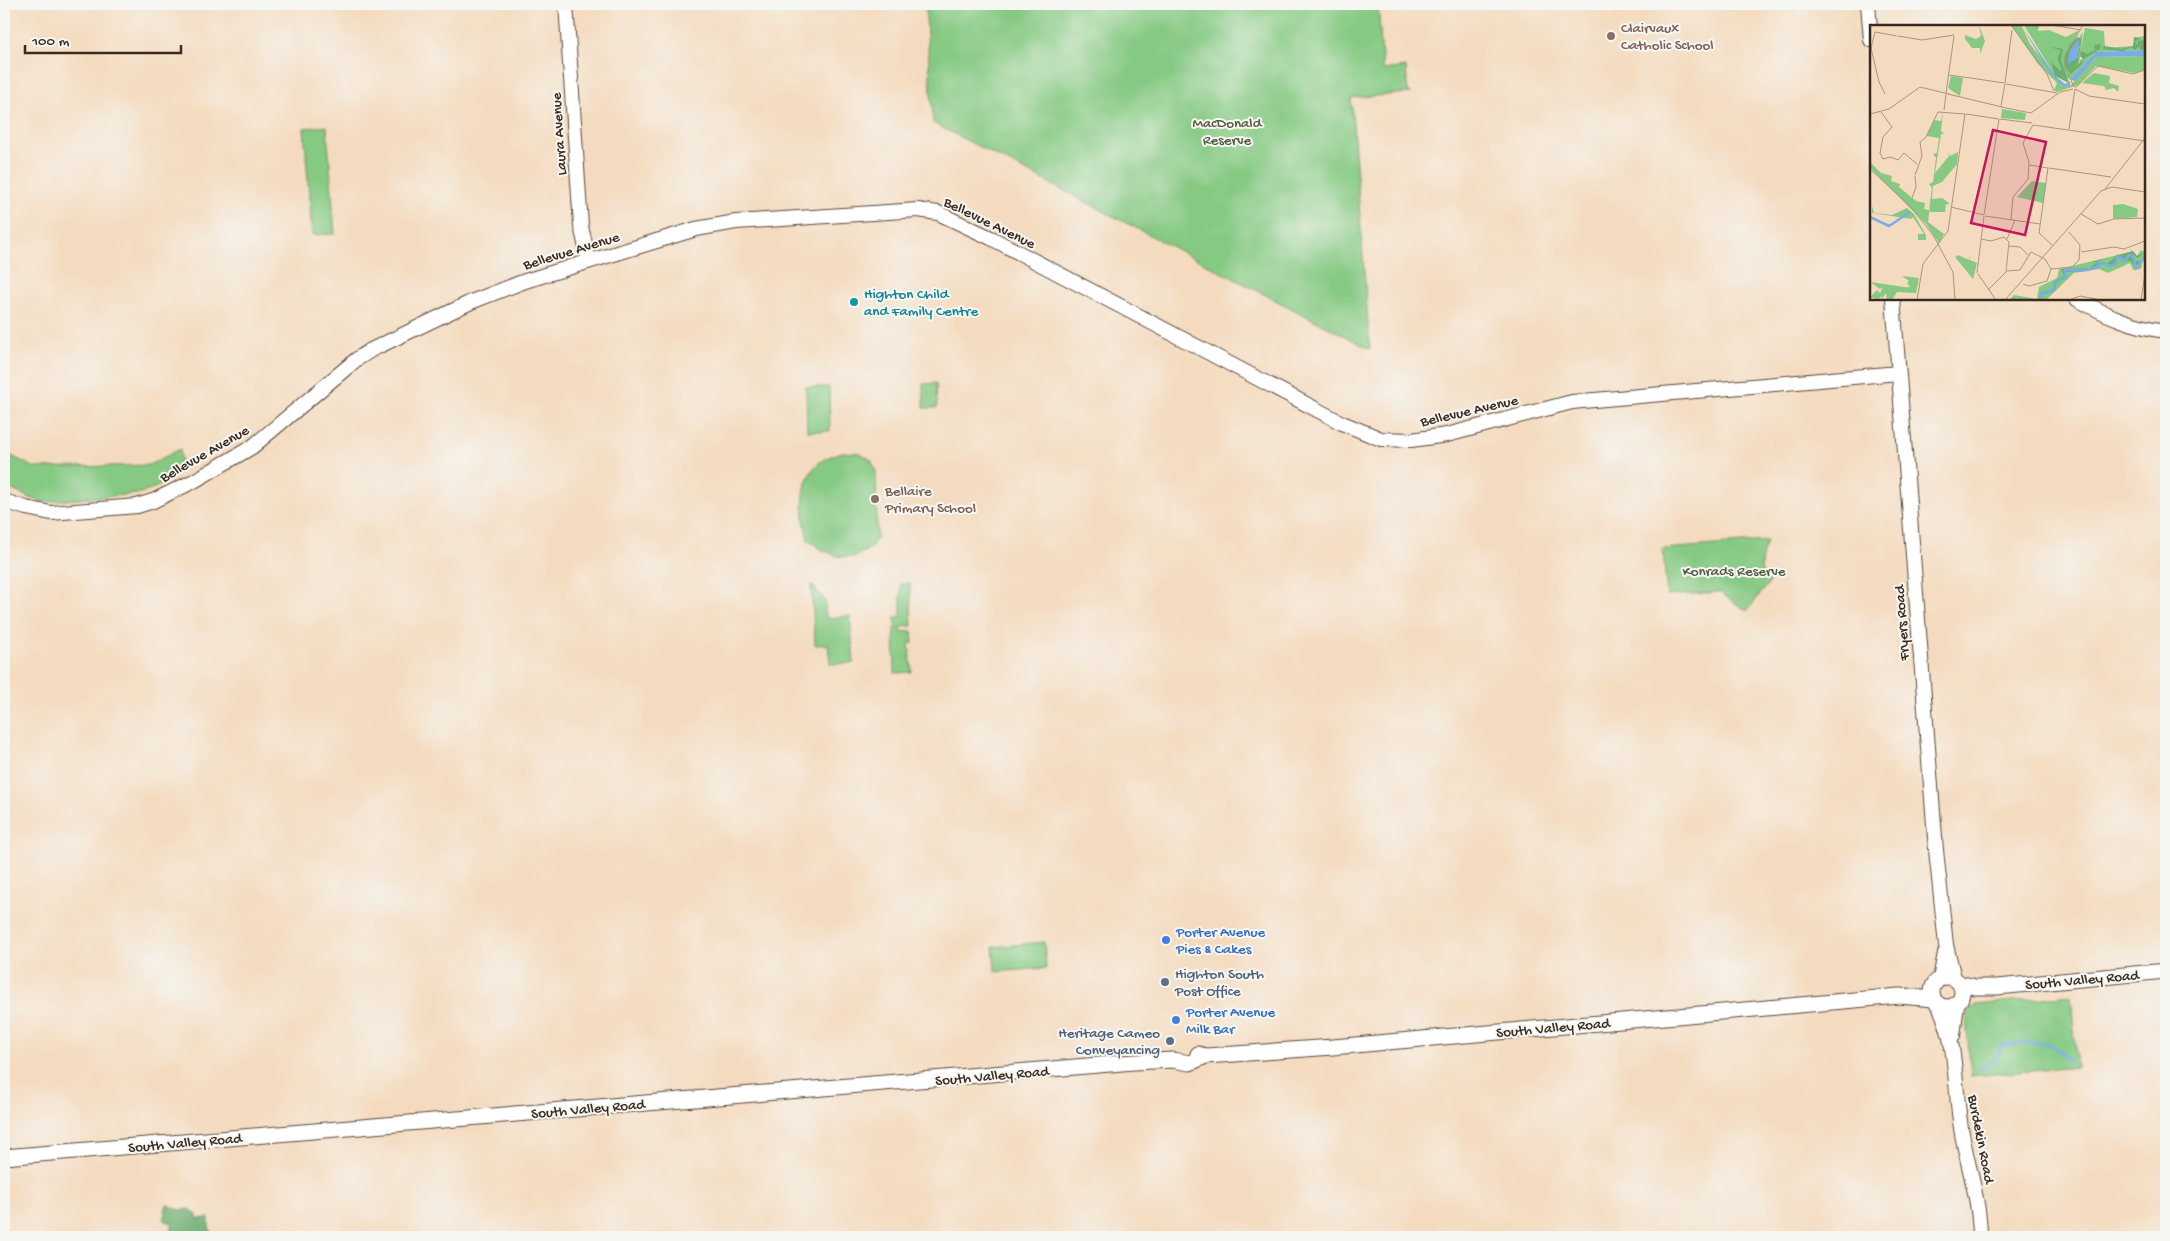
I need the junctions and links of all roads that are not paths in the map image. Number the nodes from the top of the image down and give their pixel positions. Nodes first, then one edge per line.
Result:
1 (566, 4) edge
2 (1868, 4) edge
3 (1870, 28) edge
4 (589, 261) junction
5 (1893, 300) edge
6 (2079, 300) edge
7 (2166, 331) edge
8 (1898, 373) junction
9 (4, 501) edge
10 (2166, 971) edge
11 (1997, 987) junction
12 (1943, 988) junction
13 (1959, 1002) junction
14 (1952, 1046) junction
15 (4, 1157) edge
16 (1980, 1237) edge

1 - 4 street, Laura Avenue
2 - 3 street
4 - 8 street, Bellevue Avenue
4 - 9 street, Bellevue Avenue
5 - 8 street, Fryers Road
6 - 7 street
8 - 12 street, Fryers Road
10 - 11 main road, South Valley Road
11 - 12 main road, South Valley Road
11 - 13 main road, South Valley Road
12 - 13 main road
12 - 13 main road, South Valley Road
12 - 14 street, Burdekin Road
12 - 15 main road, South Valley Road
13 - 14 street, Burdekin Road
14 - 16 street, Burdekin Road

